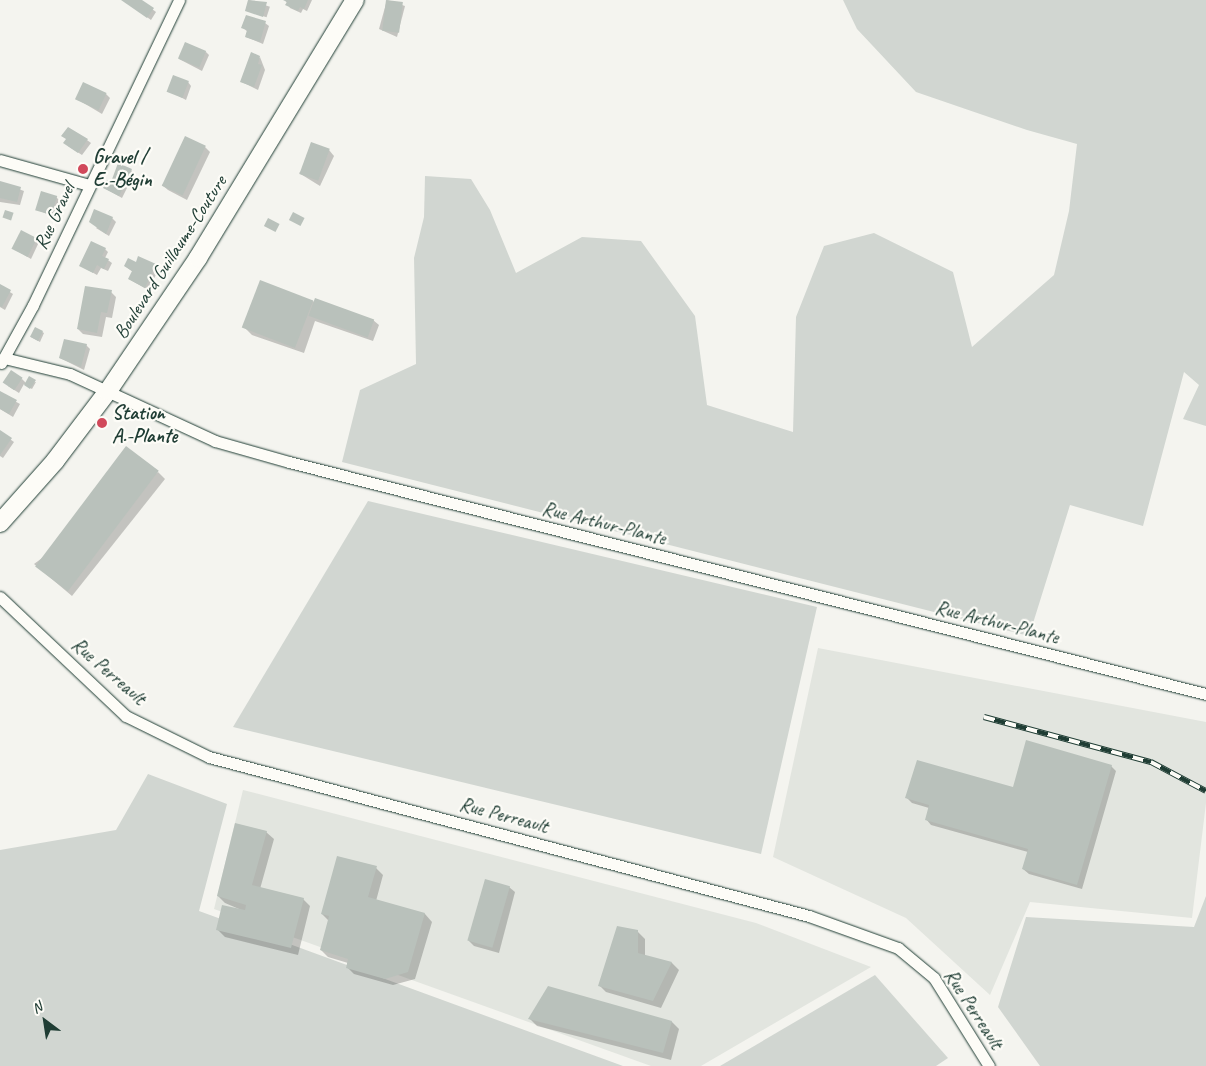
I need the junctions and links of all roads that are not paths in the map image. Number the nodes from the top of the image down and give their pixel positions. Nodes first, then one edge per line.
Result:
1 (179, 0) edge
2 (355, 0) edge
3 (0, 160) edge
4 (89, 185) junction
5 (2, 361) edge
6 (108, 391) junction
7 (0, 523) edge
8 (0, 597) edge
9 (1206, 694) edge
10 (989, 1066) edge

1 - 4 street, Rue Gravel
2 - 6 main road, Boulevard Guillaume-Couture
3 - 4 street
4 - 5 street, Rue Gravel
5 - 6 street, Rue Arthur-Plante
6 - 7 main road, Boulevard Guillaume-Couture
6 - 9 street, Rue Arthur-Plante
8 - 10 street, Rue Perreault

